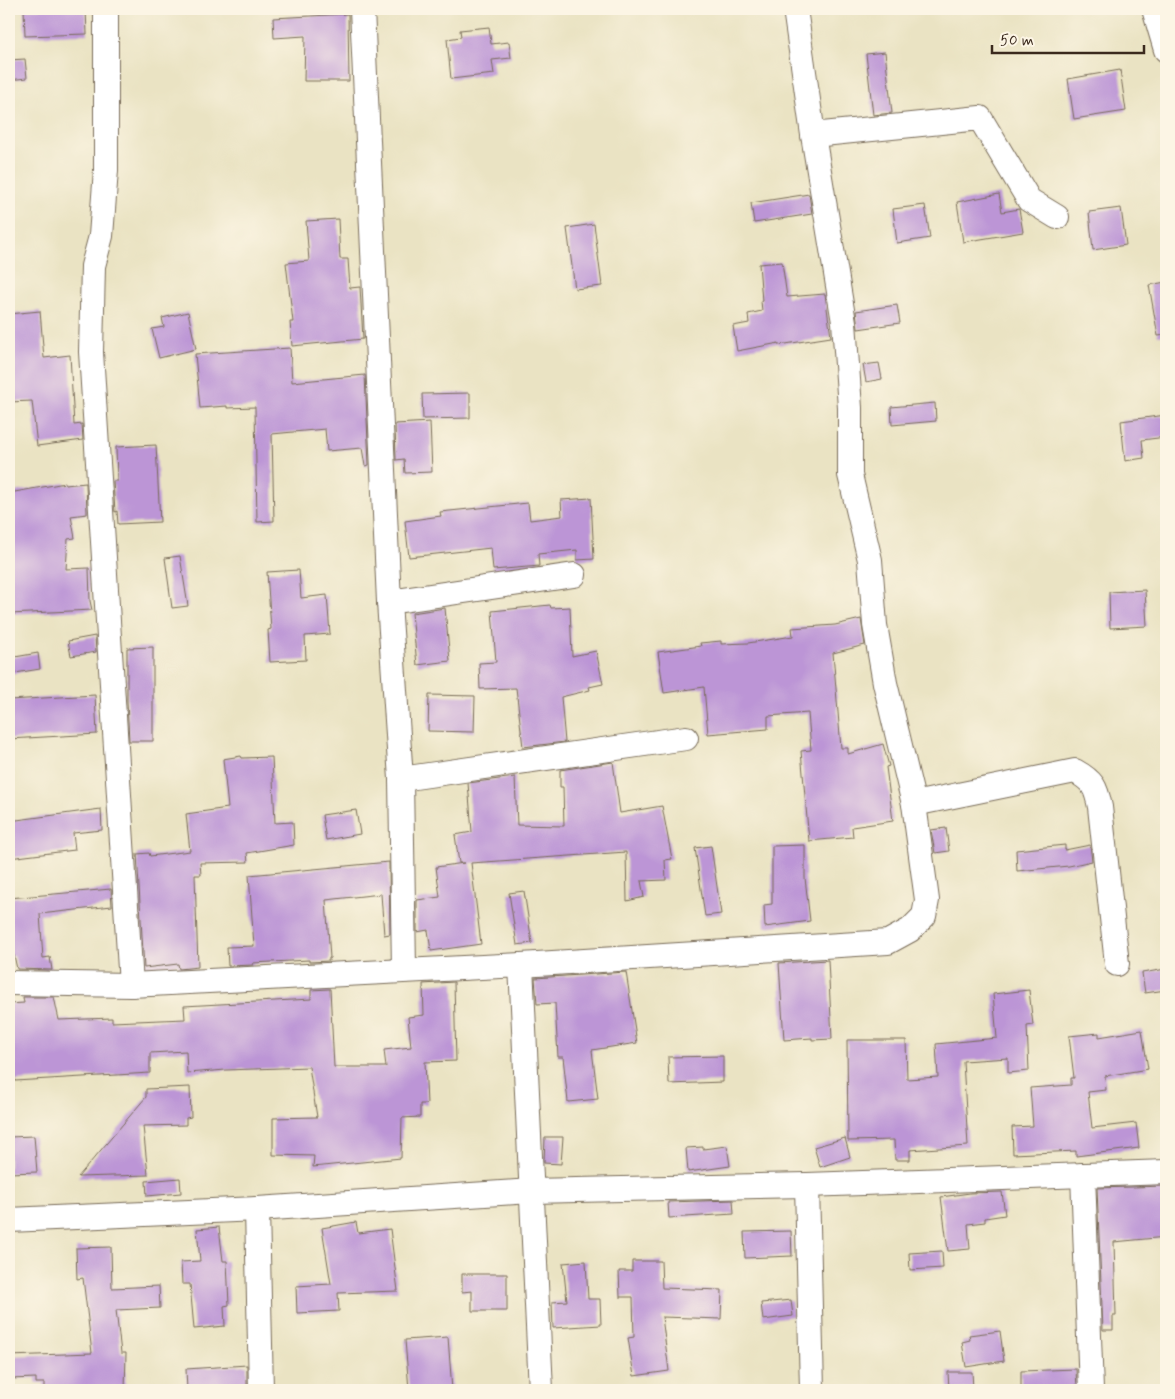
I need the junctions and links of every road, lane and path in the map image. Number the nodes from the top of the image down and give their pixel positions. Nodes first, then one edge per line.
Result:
1 (106, 9) edge
2 (362, 9) edge
3 (795, 9) edge
4 (1154, 9) edge
5 (1166, 50) edge
6 (813, 135) junction
7 (1057, 217) dead end
8 (574, 575) dead end
9 (390, 602) junction
10 (686, 738) dead end
11 (401, 780) junction
12 (914, 804) junction
13 (1118, 964) dead end
14 (522, 965) junction
15 (404, 970) junction
16 (9, 982) edge
17 (131, 984) junction
18 (1166, 1172) edge
19 (1083, 1175) junction
20 (807, 1185) junction
21 (532, 1191) junction
22 (257, 1209) junction
23 (9, 1220) edge
24 (261, 1390) edge
25 (541, 1390) edge
26 (812, 1390) edge
27 (1091, 1390) edge

1 - 17 street
2 - 9 street
3 - 6 street
4 - 5 street
6 - 7 street
6 - 12 street
8 - 9 street
9 - 11 street
10 - 11 street
11 - 15 street
12 - 13 street
12 - 14 street
14 - 15 street
14 - 21 street
15 - 17 street
16 - 17 street
18 - 19 street
19 - 20 street
19 - 27 street
20 - 21 street
20 - 26 street
21 - 22 street
21 - 25 street
22 - 23 street
22 - 24 street

